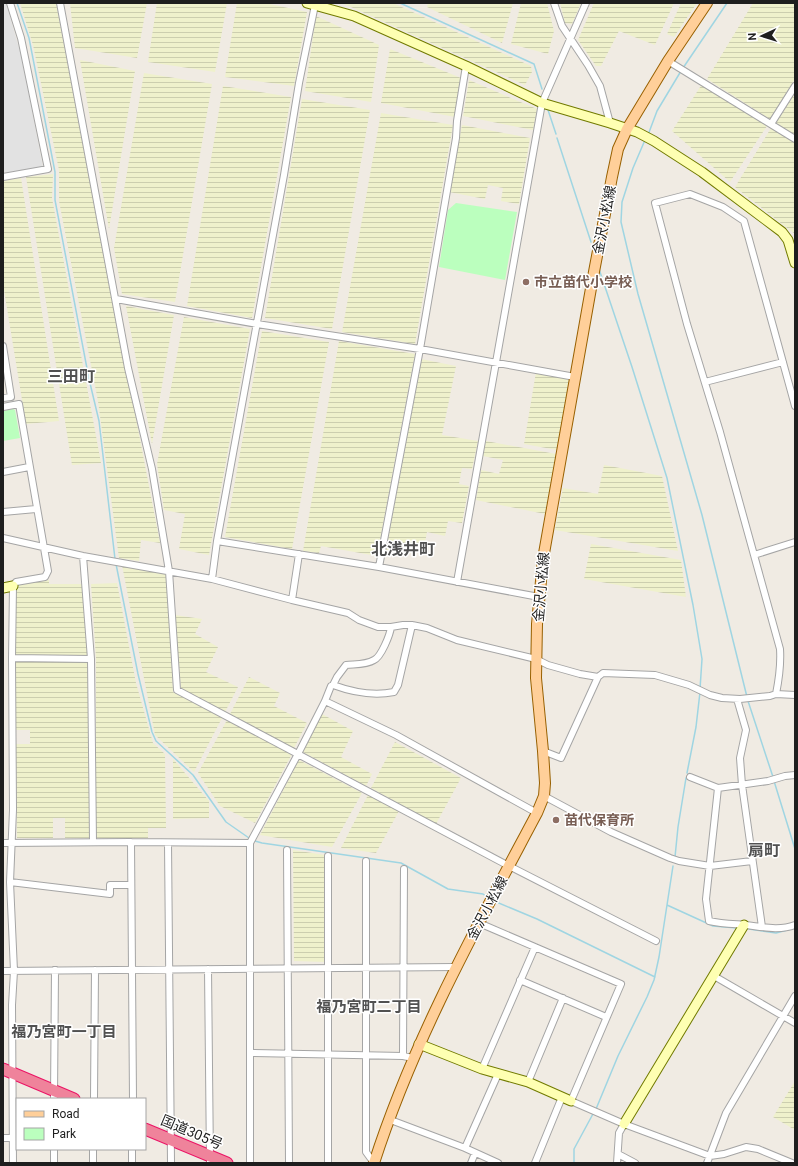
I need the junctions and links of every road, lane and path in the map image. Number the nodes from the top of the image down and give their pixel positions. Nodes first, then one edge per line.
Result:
1 (10, 3) edge
2 (60, 3) edge
3 (554, 3) edge
4 (586, 3) edge
5 (707, 3) edge
6 (311, 4) edge
7 (571, 37) junction
8 (671, 63) junction
9 (466, 66) junction
10 (795, 86) edge
11 (542, 103) junction
12 (610, 122) junction
13 (771, 124) junction
14 (632, 130) junction
15 (795, 139) edge
16 (3, 177) edge
17 (795, 263) edge
18 (116, 299) junction
19 (257, 324) junction
20 (3, 346) edge
21 (420, 349) junction
22 (496, 362) junction
23 (783, 362) junction
24 (575, 377) junction
25 (705, 382) junction
26 (3, 398) edge
27 (795, 406) edge
28 (3, 407) edge
29 (29, 467) junction
30 (3, 472) edge
31 (36, 509) junction
32 (3, 512) edge
33 (3, 538) edge
34 (217, 541) junction
35 (795, 542) edge
36 (43, 548) junction
37 (299, 554) junction
38 (754, 555) junction
39 (83, 556) junction
40 (379, 567) junction
41 (169, 571) junction
42 (212, 579) junction
43 (457, 582) junction
44 (13, 586) junction
45 (3, 588) edge
46 (539, 597) junction
47 (292, 600) junction
48 (412, 624) junction
49 (391, 627) junction
50 (12, 658) junction
51 (91, 659) junction
52 (536, 659) junction
53 (598, 677) junction
54 (333, 685) junction
55 (773, 695) junction
56 (795, 695) edge
57 (738, 699) junction
58 (325, 701) junction
59 (543, 751) junction
60 (298, 754) junction
61 (795, 775) edge
62 (690, 777) dead end
63 (742, 784) junction
64 (718, 788) junction
65 (544, 796) junction
66 (537, 813) junction
67 (93, 842) junction
68 (131, 842) junction
69 (3, 843) edge
70 (12, 843) junction
71 (168, 843) junction
72 (250, 843) junction
73 (287, 850) dead end
74 (328, 856) dead end
75 (752, 861) junction
76 (366, 862) dead end
77 (509, 866) junction
78 (710, 866) junction
79 (404, 869) dead end
80 (10, 882) junction
81 (131, 885) junction
82 (479, 923) junction
83 (744, 925) junction
84 (795, 925) edge
85 (762, 927) junction
86 (656, 941) dead end
87 (535, 947) junction
88 (455, 967) junction
89 (250, 968) junction
90 (289, 968) junction
91 (328, 968) junction
92 (366, 968) junction
93 (403, 968) junction
94 (169, 969) junction
95 (208, 969) junction
96 (55, 970) junction
97 (95, 970) junction
98 (132, 970) junction
99 (3, 971) edge
100 (14, 971) junction
101 (714, 976) junction
102 (520, 980) junction
103 (795, 996) edge
104 (563, 998) junction
105 (784, 1016) junction
106 (606, 1017) junction
107 (795, 1023) edge
108 (419, 1044) junction
109 (250, 1053) junction
110 (289, 1054) junction
111 (328, 1054) junction
112 (366, 1055) junction
113 (403, 1056) junction
114 (413, 1058) junction
115 (482, 1069) junction
116 (8, 1071) edge
117 (498, 1074) junction
118 (528, 1082) junction
119 (54, 1095) edge
120 (562, 1097) junction
121 (69, 1098) edge
122 (94, 1098) edge
123 (133, 1098) edge
124 (571, 1101) junction
125 (388, 1120) junction
126 (624, 1124) junction
127 (146, 1128) edge
128 (3, 1138) edge
129 (12, 1138) junction
130 (171, 1139) junction
131 (465, 1148) junction
132 (54, 1150) edge
133 (94, 1150) edge
134 (132, 1150) edge
135 (475, 1153) junction
136 (618, 1154) junction
137 (710, 1156) junction
138 (795, 1156) edge
139 (210, 1159) edge
140 (13, 1163) edge
141 (54, 1163) edge
142 (93, 1163) edge
143 (132, 1163) edge
144 (171, 1163) edge
145 (227, 1163) edge
146 (250, 1163) edge
147 (289, 1163) edge
148 (328, 1163) edge
149 (374, 1163) edge
150 (471, 1163) edge
151 (498, 1163) edge
152 (535, 1163) edge
153 (617, 1163) edge
154 (635, 1163) edge
155 (707, 1163) edge
156 (791, 1163) edge

1 - 16 street
2 - 18 street
3 - 7 street
4 - 7 street
5 - 8 main road, 金沢小松線
6 - 9 street
6 - 19 street
7 - 11 street
7 - 12 street
8 - 13 street
8 - 14 main road, 金沢小松線
9 - 11 street
9 - 21 street
10 - 13 street
11 - 12 street
11 - 22 street
12 - 14 street
13 - 15 street
14 - 17 street
14 - 24 main road, 金沢小松線
18 - 19 street
18 - 41 street
19 - 21 street
19 - 34 street
20 - 26 street
21 - 22 street
21 - 40 street
22 - 24 street
22 - 43 street
23 - 25 street
23 - 25 street
23 - 27 street
24 - 46 main road, 金沢小松線
25 - 38 street
28 - 29 street
29 - 30 street
29 - 31 street
31 - 32 street
31 - 36 street
33 - 36 street
34 - 37 street
34 - 42 street
35 - 38 street
36 - 39 street
36 - 44 street
37 - 40 street
37 - 47 street
38 - 55 street
39 - 41 street
39 - 51 street
40 - 43 street
41 - 42 street
41 - 60 street
42 - 47 street
43 - 46 street
44 - 45 street
44 - 50 street
46 - 52 main road, 金沢小松線
47 - 49 street
48 - 49 street
48 - 52 street
48 - 54 street
49 - 54 street
50 - 51 street
50 - 70 street
51 - 67 street
52 - 53 street
52 - 59 main road, 金沢小松線
53 - 57 street
53 - 59 street
54 - 58 street
55 - 56 street
55 - 57 street
57 - 63 street
58 - 60 street
58 - 66 street
59 - 65 main road, 金沢小松線
60 - 72 street
60 - 77 street
61 - 63 street
62 - 64 street
63 - 64 street
63 - 75 street
64 - 78 street
65 - 66 main road, 金沢小松線
65 - 78 street
66 - 77 main road, 金沢小松線
67 - 68 street
67 - 70 street
68 - 71 street
68 - 81 street
69 - 70 street
70 - 80 street
71 - 72 street
71 - 94 street
72 - 89 street
73 - 90 street
74 - 91 street
75 - 78 street
75 - 85 street
76 - 92 street
77 - 82 main road, 金沢小松線
77 - 86 street
78 - 83 street
79 - 93 street
80 - 81 street
80 - 100 street
81 - 98 street
82 - 87 street
82 - 88 main road, 金沢小松線
83 - 85 street
83 - 101 street
84 - 85 street
87 - 102 street
87 - 106 street
88 - 93 street
88 - 108 main road, 金沢小松線
89 - 90 street
89 - 95 street
89 - 109 street
90 - 91 street
90 - 110 street
91 - 92 street
91 - 111 street
92 - 93 street
92 - 112 street
93 - 113 street
94 - 95 street
94 - 98 street
94 - 130 street
95 - 139 street
96 - 97 street
96 - 100 street
96 - 119 street
97 - 98 street
97 - 122 street
98 - 123 street
99 - 100 street
100 - 116 street
101 - 105 street
101 - 126 street
102 - 104 street
102 - 115 street
103 - 105 street
104 - 106 street
104 - 118 street
105 - 107 street
105 - 137 street
106 - 124 street
108 - 114 main road, 金沢小松線
108 - 115 street
109 - 110 street
109 - 146 street
110 - 111 street
110 - 147 street
111 - 112 street
111 - 148 street
112 - 113 street
112 - 149 street
113 - 114 street
114 - 125 main road, 金沢小松線
115 - 117 street
116 - 119 highway
116 - 129 street
117 - 118 street
117 - 131 street
118 - 120 street
119 - 121 highway
120 - 124 street
120 - 152 street
124 - 126 street
125 - 131 street
125 - 149 main road, 金沢小松線
126 - 136 street
126 - 137 street
127 - 130 highway, 国道305号
128 - 129 street
129 - 140 street
130 - 139 highway, 国道305号
130 - 144 street
131 - 135 street
132 - 141 street
133 - 142 street
134 - 143 street
135 - 150 street
135 - 151 street
136 - 153 street
136 - 154 street
137 - 155 street
137 - 156 street
138 - 156 street
139 - 145 highway, 国道305号

